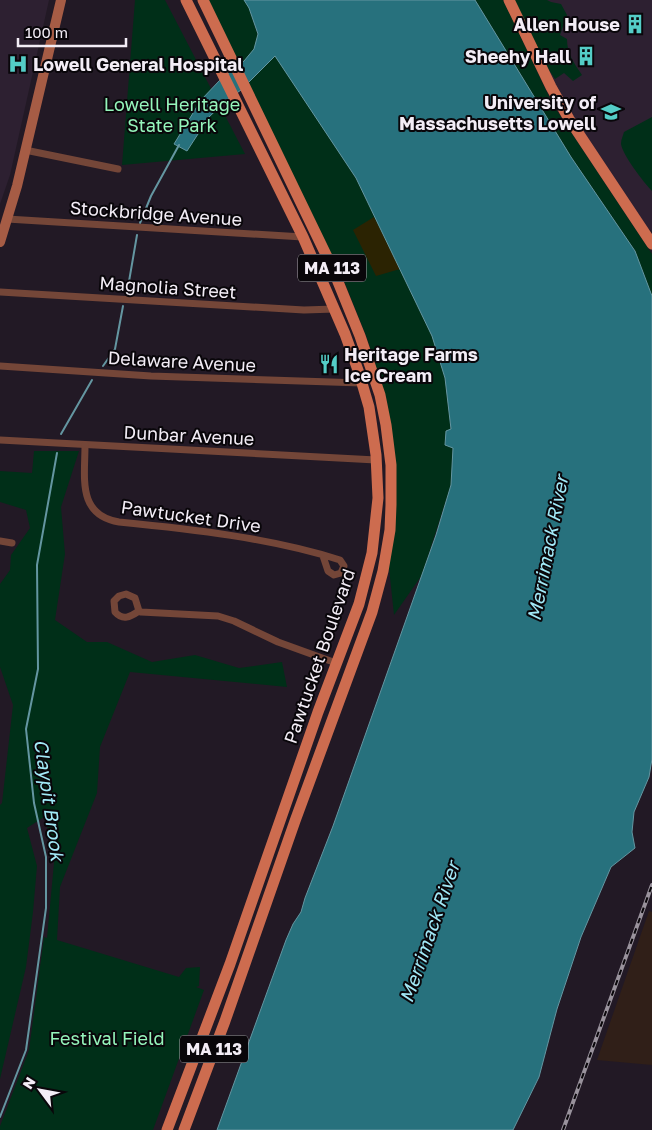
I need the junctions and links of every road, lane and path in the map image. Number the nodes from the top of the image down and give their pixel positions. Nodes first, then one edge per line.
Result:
1 (61, 0) edge
2 (186, 0) edge
3 (203, 0) edge
4 (508, 0) edge
5 (26, 150) junction
6 (118, 170) dead end
7 (7, 218) junction
8 (303, 237) junction
9 (0, 242) edge
10 (652, 244) edge
11 (0, 292) edge
12 (335, 309) junction
13 (0, 366) edge
14 (362, 384) junction
15 (0, 440) edge
16 (85, 445) junction
17 (376, 460) junction
18 (0, 542) edge
19 (12, 543) dead end
20 (323, 556) dead end
21 (139, 611) dead end
22 (336, 663) junction
23 (167, 1130) edge
24 (184, 1130) edge

1 - 5 main road
2 - 8 main road, Pawtucket Boulevard / MA 113
3 - 24 main road, Pawtucket Boulevard / MA 113
4 - 10 main road
5 - 6 street
5 - 7 main road
7 - 8 street, Stockbridge Avenue
7 - 9 main road
8 - 12 main road, Pawtucket Boulevard / MA 113
11 - 12 street, Magnolia Street
12 - 14 main road, Pawtucket Boulevard / MA 113
13 - 14 street, Delaware Avenue
14 - 17 main road, Pawtucket Boulevard / MA 113
15 - 16 street, Dunbar Avenue
16 - 17 street, Dunbar Avenue
16 - 20 street, Pawtucket Drive
17 - 22 main road, Pawtucket Boulevard / MA 113
18 - 19 street
21 - 22 street
22 - 23 main road, Pawtucket Boulevard / MA 113

